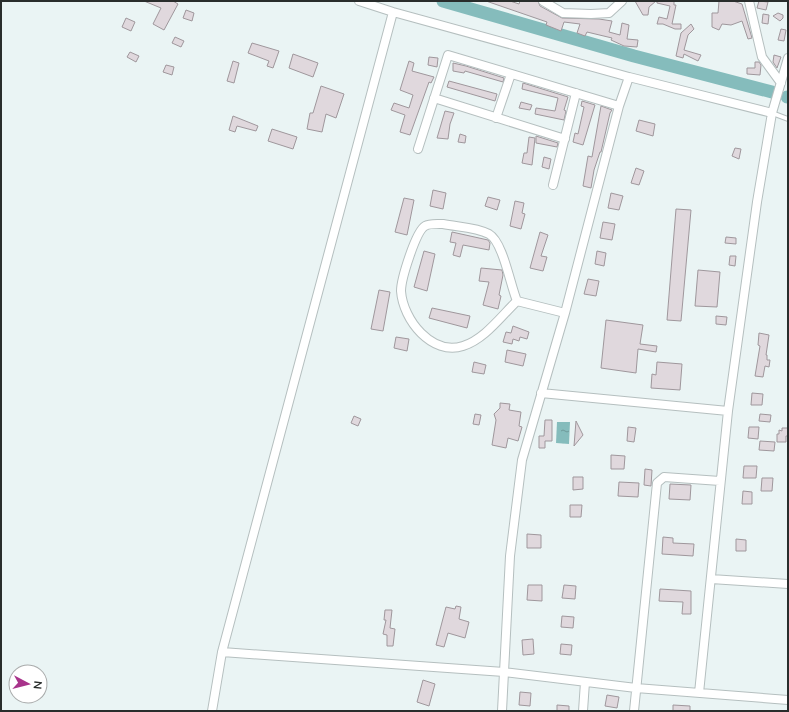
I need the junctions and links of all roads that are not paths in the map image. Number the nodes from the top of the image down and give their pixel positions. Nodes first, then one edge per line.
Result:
1 (359, 1) edge
2 (543, 1) edge
3 (622, 1) edge
4 (749, 1) edge
5 (393, 12) junction
6 (788, 58) edge
7 (511, 74) junction
8 (629, 78) junction
9 (781, 83) junction
10 (576, 93) junction
11 (434, 98) junction
12 (619, 106) junction
13 (772, 113) junction
14 (496, 118) junction
15 (788, 119) edge
16 (565, 139) junction
17 (418, 149) dead end
18 (553, 185) dead end
19 (517, 301) junction
20 (565, 313) junction
21 (541, 393) junction
22 (728, 411) junction
23 (720, 481) junction
24 (711, 579) junction
25 (788, 584) edge
26 (222, 652) junction
27 (504, 672) junction
28 (585, 682) junction
29 (636, 688) junction
30 (698, 693) junction
31 (788, 700) edge
32 (212, 711) edge
33 (502, 711) edge
34 (583, 711) edge
35 (634, 711) edge

1 - 5 street
2 - 3 street
4 - 9 street
5 - 8 street
5 - 26 street
6 - 9 street
7 - 10 street
7 - 11 street
7 - 14 street
8 - 12 street
8 - 13 street
9 - 13 street
10 - 12 street
10 - 16 street
11 - 14 street
11 - 17 street
12 - 20 street
13 - 15 lane
13 - 22 street
14 - 16 street
16 - 18 street
19 - 19 street
19 - 20 street
20 - 21 street
21 - 22 street
21 - 27 street
22 - 23 street
23 - 24 street
23 - 29 street
24 - 25 street
24 - 30 street
26 - 27 street
26 - 32 street
27 - 28 street
27 - 33 street
28 - 29 street
28 - 34 street
29 - 30 street
29 - 35 street
30 - 31 street

